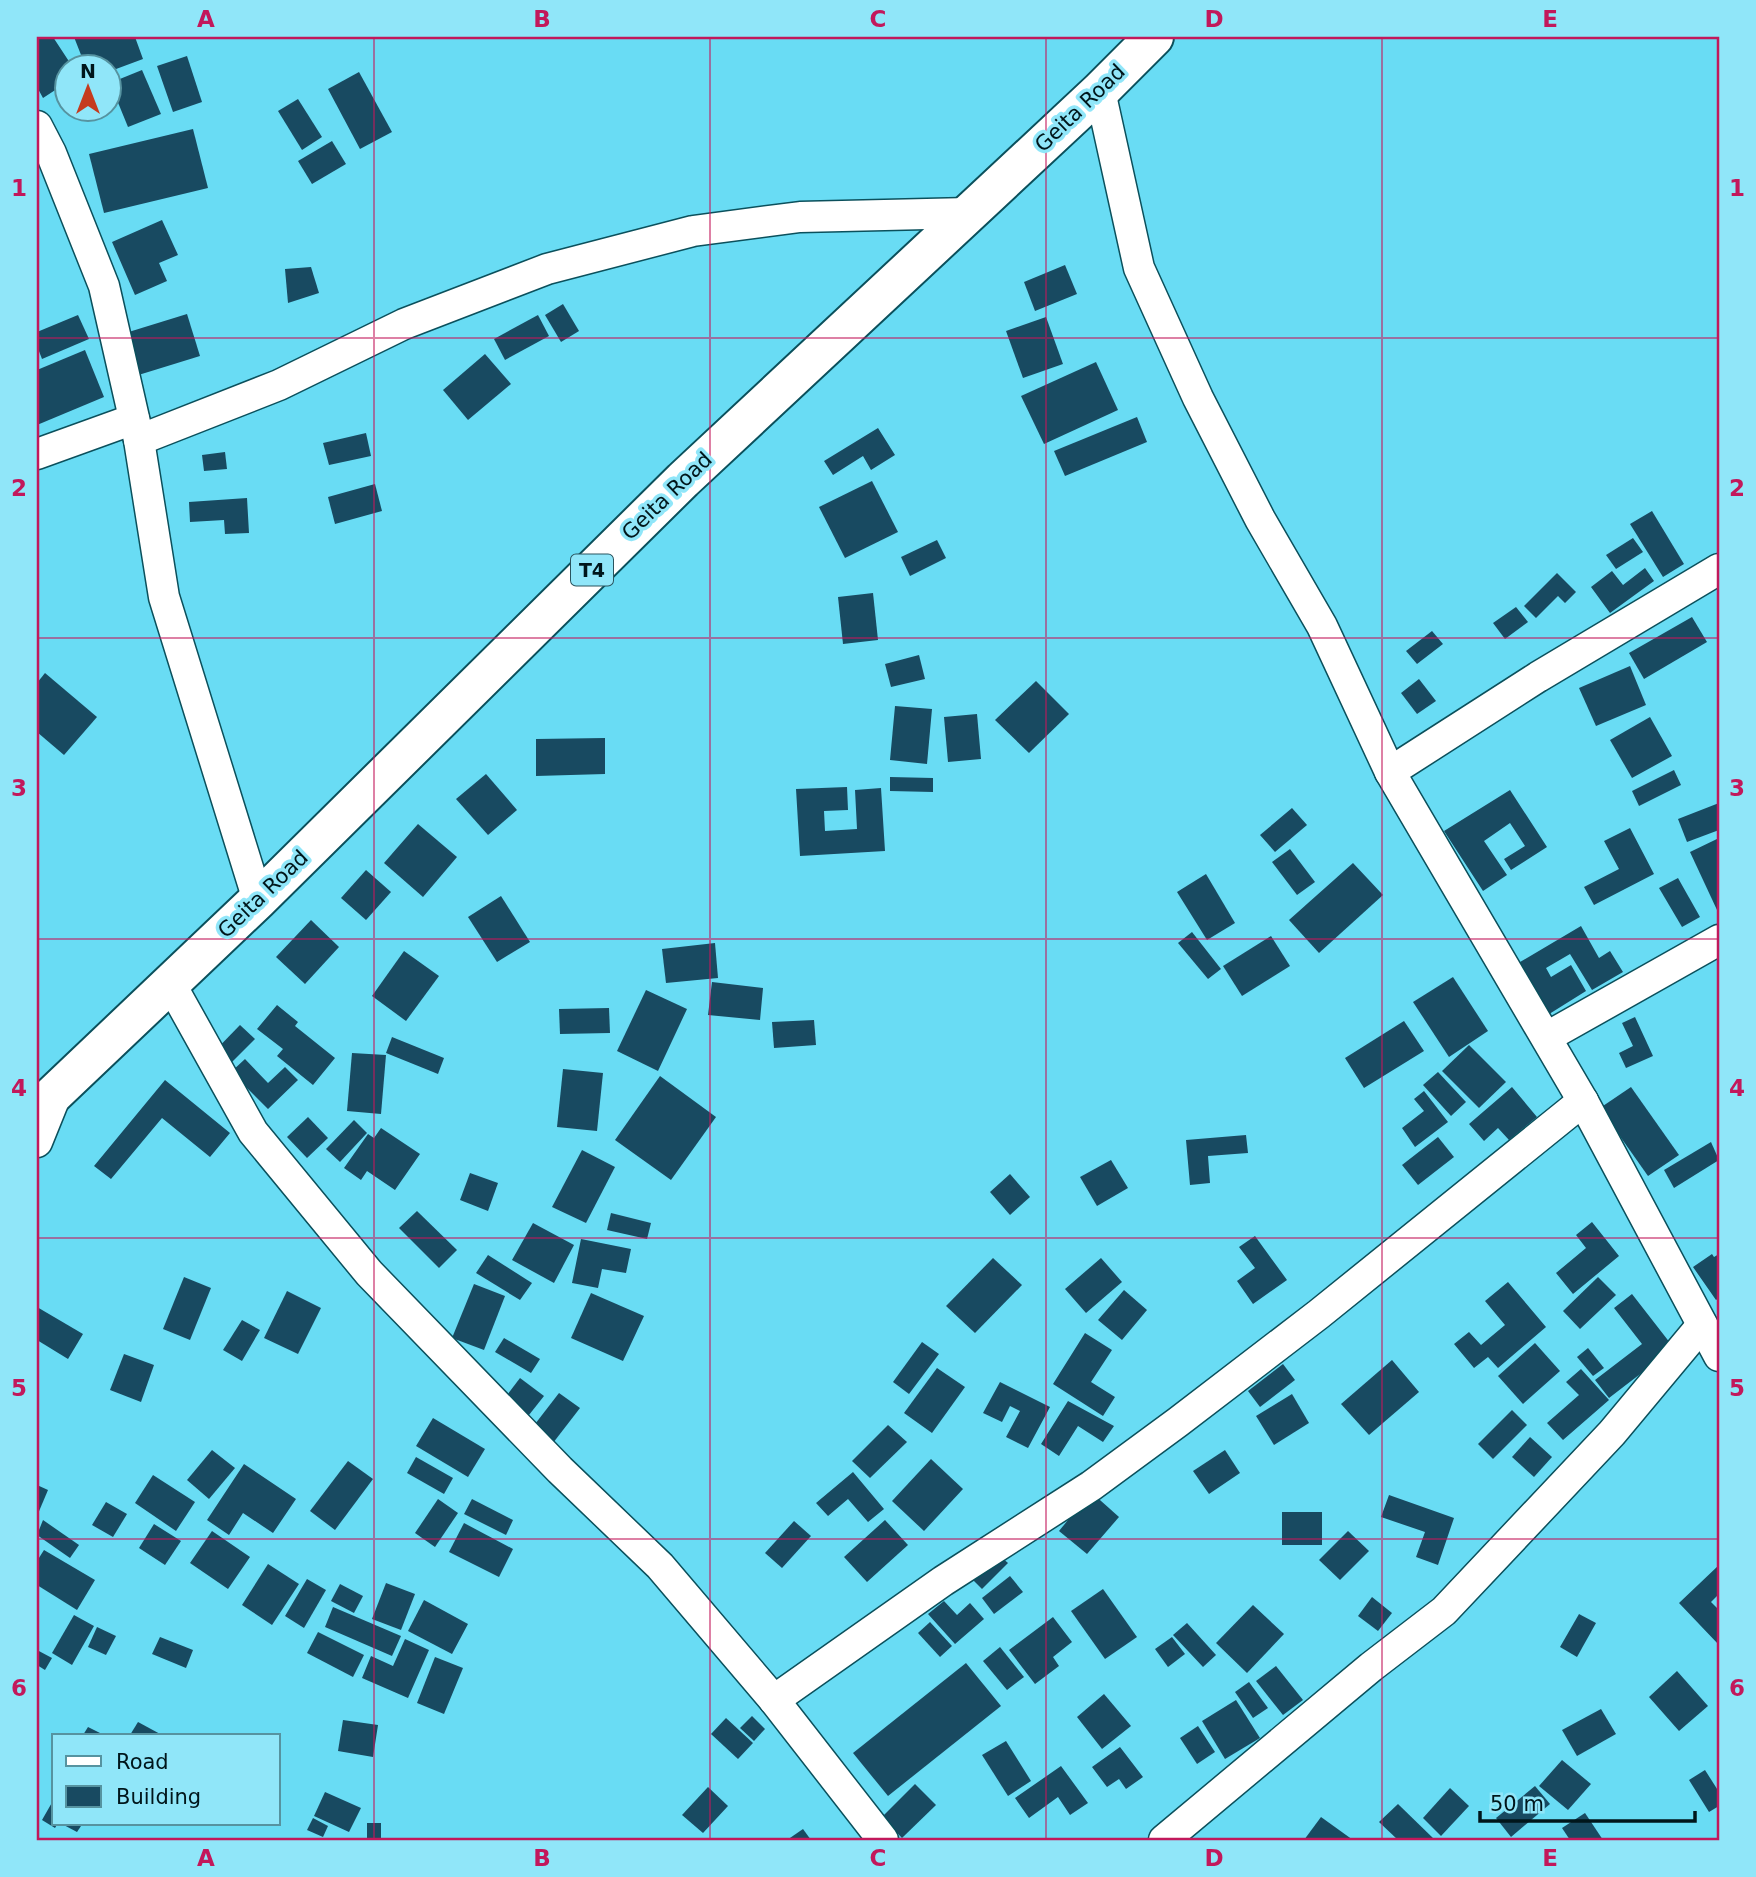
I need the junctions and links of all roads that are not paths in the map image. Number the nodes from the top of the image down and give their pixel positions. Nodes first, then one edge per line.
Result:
1 (1154, 37) edge
2 (1100, 91) junction
3 (37, 125) edge
4 (970, 213) junction
5 (136, 430) junction
6 (37, 454) edge
7 (1719, 569) edge
8 (1390, 772) junction
9 (258, 900) junction
10 (1719, 940) edge
11 (170, 983) junction
12 (1547, 1037) junction
13 (48, 1099) edge
14 (1583, 1101) junction
15 (37, 1142) edge
16 (1712, 1336) edge
17 (774, 1700) junction
18 (883, 1840) edge
19 (1164, 1840) edge

1 - 2 highway, Geita Road / T4
2 - 4 highway, Geita Road / T4
2 - 8 street
3 - 5 street
4 - 5 street
4 - 9 highway, Geita Road / T4
5 - 6 street
5 - 9 street
7 - 8 street
8 - 12 street
9 - 11 highway, Geita Road / T4
10 - 12 street
11 - 13 highway, Geita Road / T4
11 - 17 street
12 - 14 street
13 - 15 street
14 - 16 street
14 - 17 street
16 - 19 street
17 - 18 street

